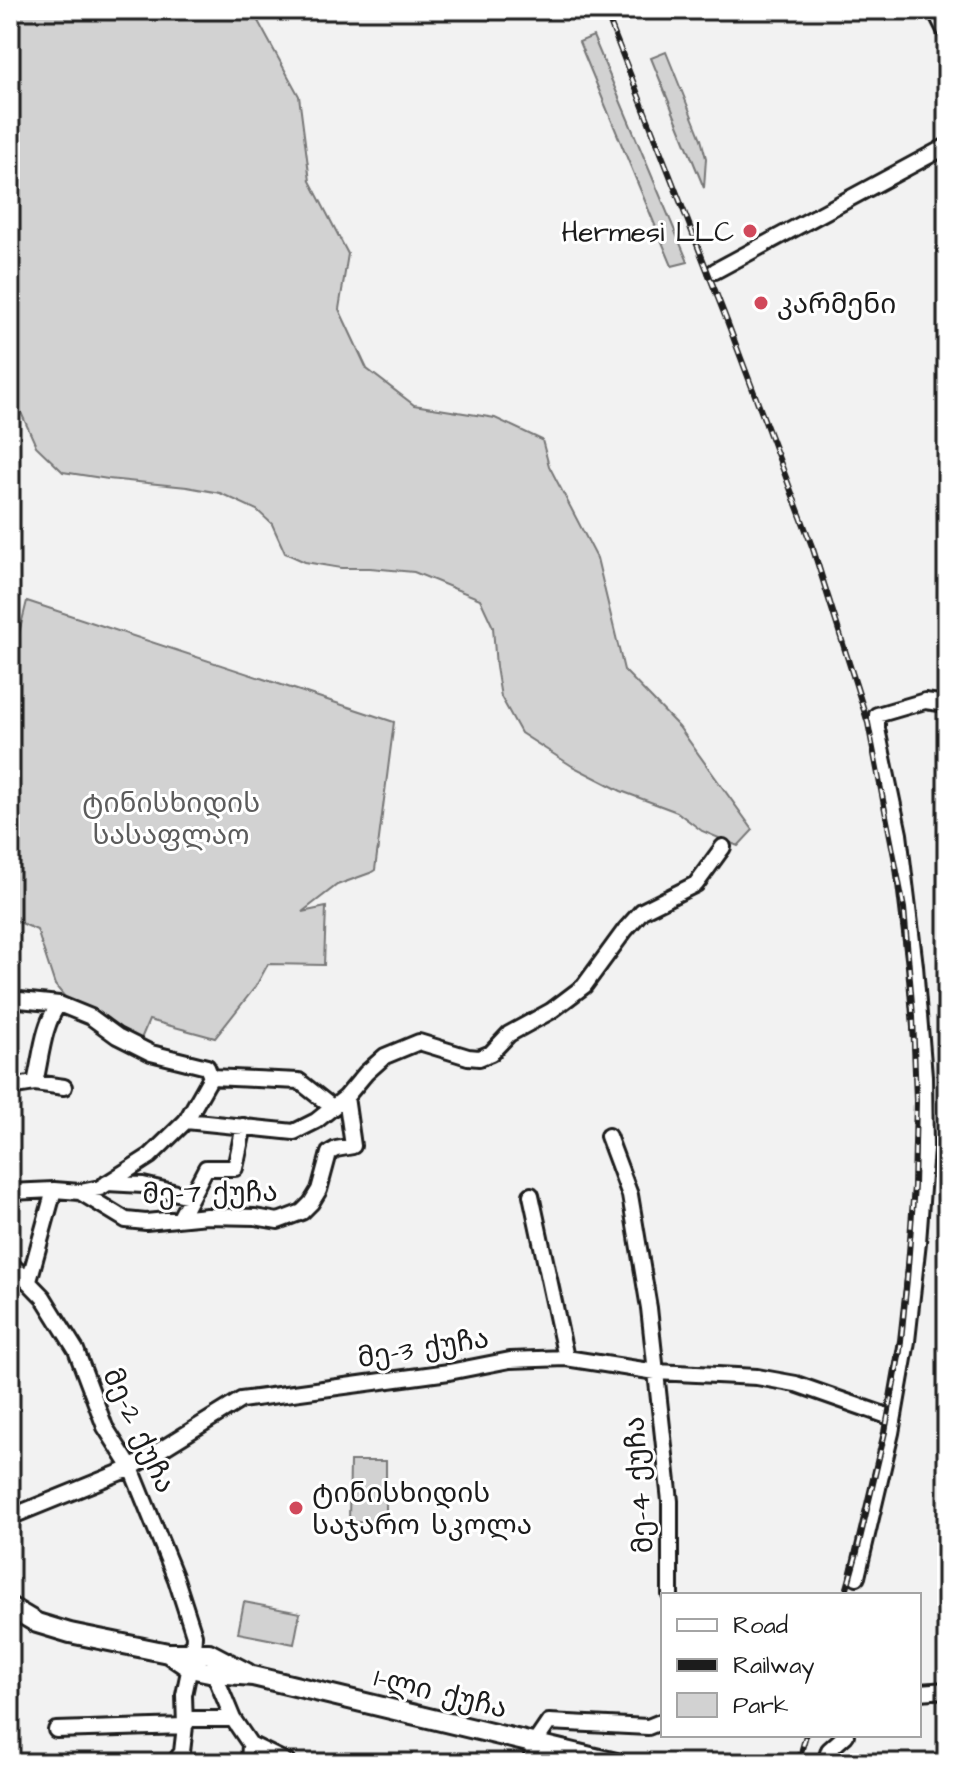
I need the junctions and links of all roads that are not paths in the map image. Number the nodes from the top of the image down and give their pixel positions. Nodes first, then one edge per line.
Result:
1 (937, 10) edge
2 (947, 30) edge
3 (947, 146) edge
4 (715, 271) dead end
5 (947, 704) edge
6 (723, 847) dead end
7 (10, 999) edge
8 (59, 1004) junction
9 (211, 1077) junction
10 (35, 1083) junction
11 (10, 1087) edge
12 (64, 1087) dead end
13 (346, 1097) junction
14 (332, 1107) junction
15 (186, 1121) junction
16 (244, 1126) junction
17 (608, 1136) dead end
18 (107, 1183) junction
19 (54, 1190) junction
20 (10, 1192) edge
21 (80, 1192) junction
22 (531, 1195) dead end
23 (190, 1196) junction
24 (180, 1218) junction
25 (10, 1263) edge
26 (29, 1281) junction
27 (566, 1358) junction
28 (656, 1372) junction
29 (893, 1418) junction
30 (131, 1468) junction
31 (10, 1517) edge
32 (857, 1577) dead end
33 (670, 1593) edge
34 (10, 1607) edge
35 (203, 1656) junction
36 (947, 1690) edge
37 (921, 1692) edge
38 (233, 1719) junction
39 (661, 1722) edge
40 (185, 1726) junction
41 (56, 1730) dead end
42 (844, 1737) edge
43 (250, 1744) junction
44 (534, 1744) junction
45 (174, 1763) edge
46 (249, 1763) edge
47 (289, 1763) edge
48 (531, 1763) edge
49 (616, 1763) edge
50 (825, 1763) edge

1 - 2 main road
3 - 4 street
5 - 29 street
6 - 13 street
7 - 8 street
8 - 9 street
8 - 10 street
9 - 14 street
9 - 15 street
10 - 11 street
10 - 12 street
13 - 14 street
13 - 24 street, მე-7 ქუჩა
14 - 16 street
15 - 16 street
15 - 18 street
16 - 23 street
17 - 28 street, მე-4 ქუჩა
18 - 21 street
18 - 23 street
19 - 20 street
19 - 21 street
19 - 26 street
21 - 24 street, მე-7 ქუჩა
22 - 27 street
23 - 24 street
25 - 26 street, მე-2 ქუჩა
26 - 30 street, მე-2 ქუჩა
27 - 28 street, მე-3 ქუჩა
27 - 30 street, მე-3 ქუჩა
28 - 29 street, მე-3 ქუჩა
28 - 33 street, მე-4 ქუჩა
29 - 32 street
30 - 31 street, მე-3 ქუჩა
30 - 35 street, მე-2 ქუჩა
34 - 35 main road, 1-ლი ქუჩა
35 - 38 street, მე-2 ქუჩა
35 - 40 street
35 - 44 main road, 1-ლი ქუჩა
36 - 37 street
38 - 40 street
38 - 43 street, მე-2 ქუჩა
39 - 44 street
40 - 41 street
40 - 45 street
42 - 50 street
43 - 46 street
43 - 47 street
44 - 48 street
44 - 49 main road, 1-ლი ქუჩა

